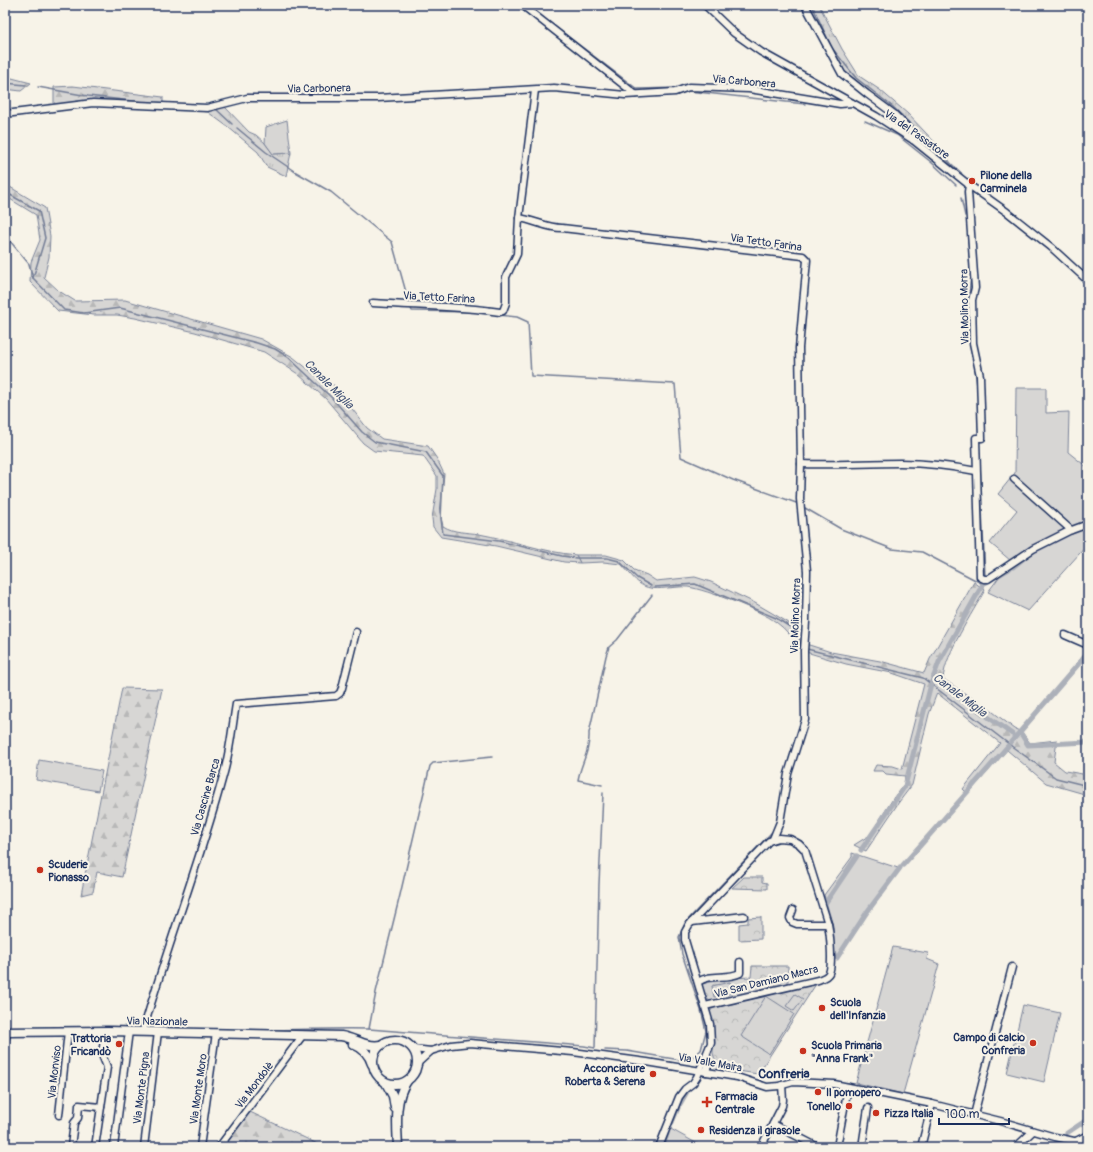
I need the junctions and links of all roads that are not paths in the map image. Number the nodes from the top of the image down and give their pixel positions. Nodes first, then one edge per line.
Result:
1 (522, 5) edge
2 (705, 5) edge
3 (805, 5) edge
4 (535, 90) junction
5 (635, 94) junction
6 (852, 104) junction
7 (5, 114) edge
8 (913, 140) junction
9 (969, 185) junction
10 (519, 218) junction
11 (1088, 281) edge
12 (373, 303) dead end
13 (801, 464) junction
14 (976, 471) junction
15 (1014, 479) dead end
16 (1088, 524) edge
17 (1071, 530) junction
18 (356, 632) dead end
19 (1065, 636) dead end
20 (1088, 645) edge
21 (773, 839) junction
22 (703, 910) junction
23 (793, 910) dead end
24 (744, 916) dead end
25 (714, 918) junction
26 (692, 922) junction
27 (828, 924) junction
28 (740, 962) dead end
29 (1012, 967) dead end
30 (698, 982) junction
31 (705, 1006) junction
32 (68, 1031) junction
33 (105, 1031) junction
34 (129, 1031) junction
35 (6, 1032) edge
36 (143, 1032) junction
37 (158, 1032) junction
38 (216, 1033) junction
39 (306, 1035) junction
40 (334, 1036) junction
41 (5, 1042) edge
42 (381, 1045) junction
43 (413, 1049) junction
44 (431, 1051) junction
45 (707, 1056) junction
46 (416, 1069) junction
47 (374, 1070) junction
48 (700, 1070) junction
49 (706, 1072) junction
50 (407, 1081) junction
51 (386, 1083) junction
52 (782, 1085) junction
53 (848, 1087) junction
54 (932, 1104) junction
55 (101, 1107) junction
56 (868, 1108) dead end
57 (59, 1115) dead end
58 (974, 1115) junction
59 (773, 1124) junction
60 (397, 1127) junction
61 (1025, 1129) junction
62 (1033, 1131) junction
63 (1088, 1135) edge
64 (1076, 1141) junction
65 (1088, 1144) edge
66 (72, 1147) edge
67 (95, 1147) edge
68 (114, 1147) edge
69 (144, 1147) edge
70 (200, 1147) edge
71 (219, 1147) edge
72 (398, 1147) edge
73 (659, 1147) edge
74 (761, 1147) edge
75 (818, 1147) edge
76 (837, 1147) edge
77 (862, 1147) edge
78 (921, 1147) edge
79 (1016, 1147) edge

1 - 5 street
2 - 6 street, Via del Passatore
3 - 8 street
4 - 5 street, Via Carbonera
4 - 7 street, Via Carbonera
4 - 10 street, Via Tetto Farina
5 - 6 street, Via Carbonera
6 - 8 street, Via del Passatore
8 - 9 street, Via del Passatore
9 - 11 street, Via del Passatore
9 - 14 street, Via Molino Morra
10 - 12 street, Via Tetto Farina
10 - 13 street, Via Tetto Farina
13 - 14 street
13 - 21 street, Via Molino Morra
14 - 17 street, Via Molino Morra
15 - 17 street
16 - 17 street
18 - 36 street, Via Cascine Barca
19 - 20 street
21 - 22 street, Via Molino Morra
21 - 27 street, Via San Damiano Macra
22 - 25 street
22 - 26 street, Via Molino Morra
23 - 27 street
24 - 25 street
25 - 26 street
26 - 30 street, Via Molino Morra
27 - 31 street, Via San Damiano Macra
28 - 30 street
29 - 58 street
30 - 31 street, Via Molino Morra
31 - 45 street, Via Molino Morra
32 - 33 main road, Via Nazionale
32 - 35 main road, Via Nazionale
32 - 57 street, Via Monviso
33 - 34 main road, Via Nazionale
33 - 55 street
34 - 36 main road, Via Nazionale
34 - 68 street
35 - 41 street
36 - 37 main road, Via Nazionale
37 - 38 main road, Via Nazionale
37 - 69 street, Via Monte Pigna
38 - 39 main road, Via Nazionale
38 - 70 street, Via Monte Moro
39 - 40 main road
39 - 71 street, Via Mondolè
40 - 42 main road
40 - 47 main road
42 - 43 main road
42 - 47 main road
43 - 44 street, Via Valle Maira
43 - 46 main road
44 - 46 street, Via Valle Maira
44 - 48 street, Via Valle Maira
45 - 48 street, Via Molino Morra
45 - 49 street, Via Molino Morra
46 - 50 main road
47 - 51 main road
48 - 49 street, Via Valle Maira
48 - 73 street, Via Molino Morra
49 - 52 street, Via Valle Maira
50 - 51 main road
50 - 60 main road
51 - 60 main road
52 - 53 street, Via Valle Maira
52 - 59 street
53 - 54 street, Via Valle Maira
53 - 76 street
54 - 58 street, Via Valle Maira
54 - 78 street
55 - 66 street
55 - 67 street
56 - 77 street
58 - 61 street, Via Valle Maira
59 - 74 street
59 - 75 street
60 - 72 main road
61 - 62 street, Via Valle Maira
61 - 79 street
62 - 64 street, Via Valle Maira
62 - 79 street
63 - 64 street
64 - 65 street, Via Valle Maira

